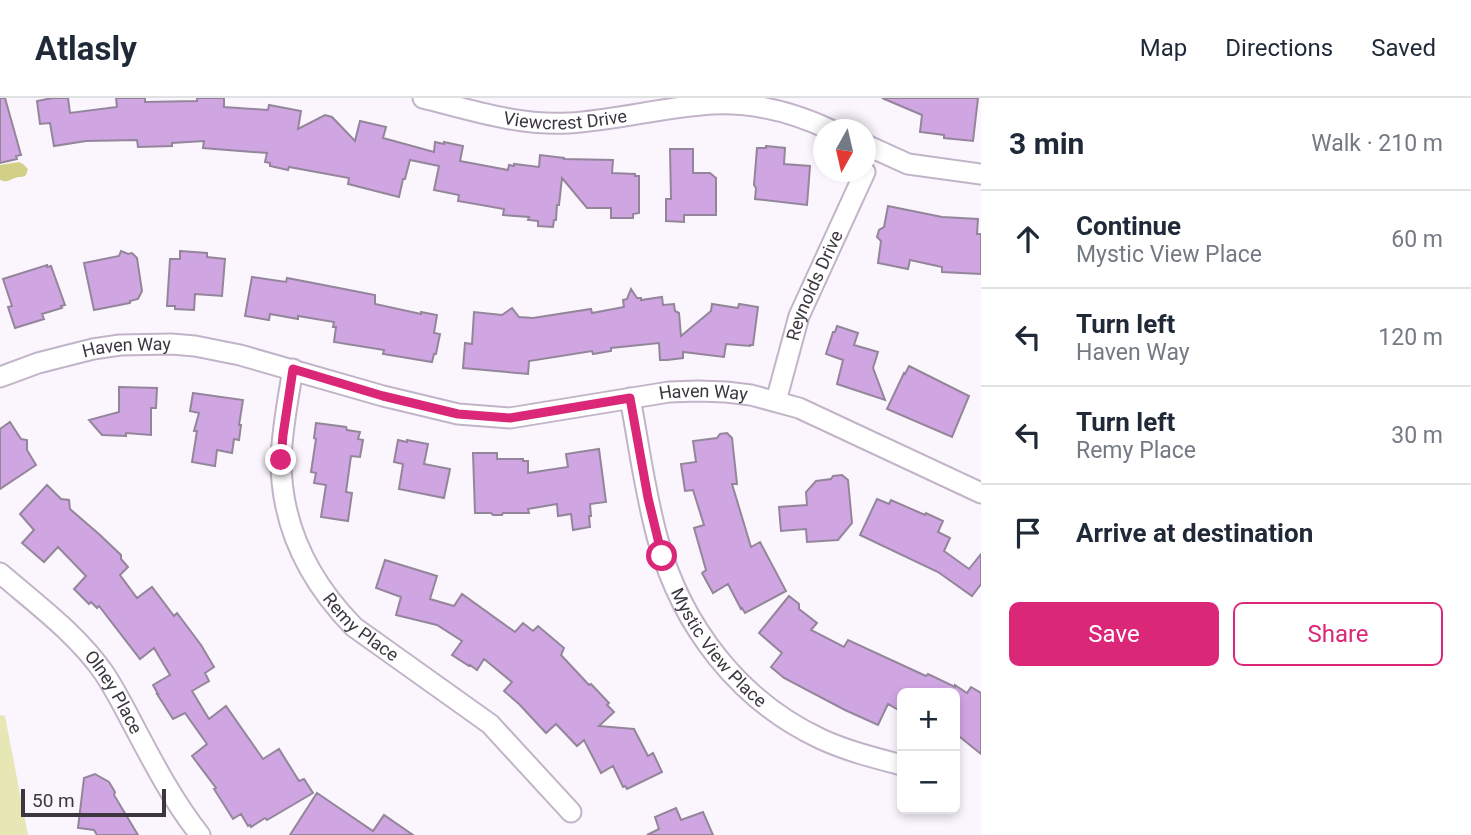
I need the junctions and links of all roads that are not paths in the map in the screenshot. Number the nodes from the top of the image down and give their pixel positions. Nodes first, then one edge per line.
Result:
1 (423, 98) edge
2 (813, 122) edge
3 (876, 150) edge
4 (981, 174) edge
5 (860, 182) edge
6 (293, 369) junction
7 (0, 377) edge
8 (630, 398) junction
9 (776, 401) junction
10 (981, 493) edge
11 (0, 573) edge
12 (897, 764) edge
13 (571, 812) dead end
14 (200, 835) edge

1 - 2 street, Viewcrest Drive
3 - 4 street
5 - 9 street, Reynolds Drive
6 - 7 street, Haven Way
6 - 8 street, Haven Way
6 - 13 street, Remy Place
8 - 9 street, Haven Way
8 - 12 street, Mystic View Place
9 - 10 street, Haven Way
11 - 14 street, Olney Place

